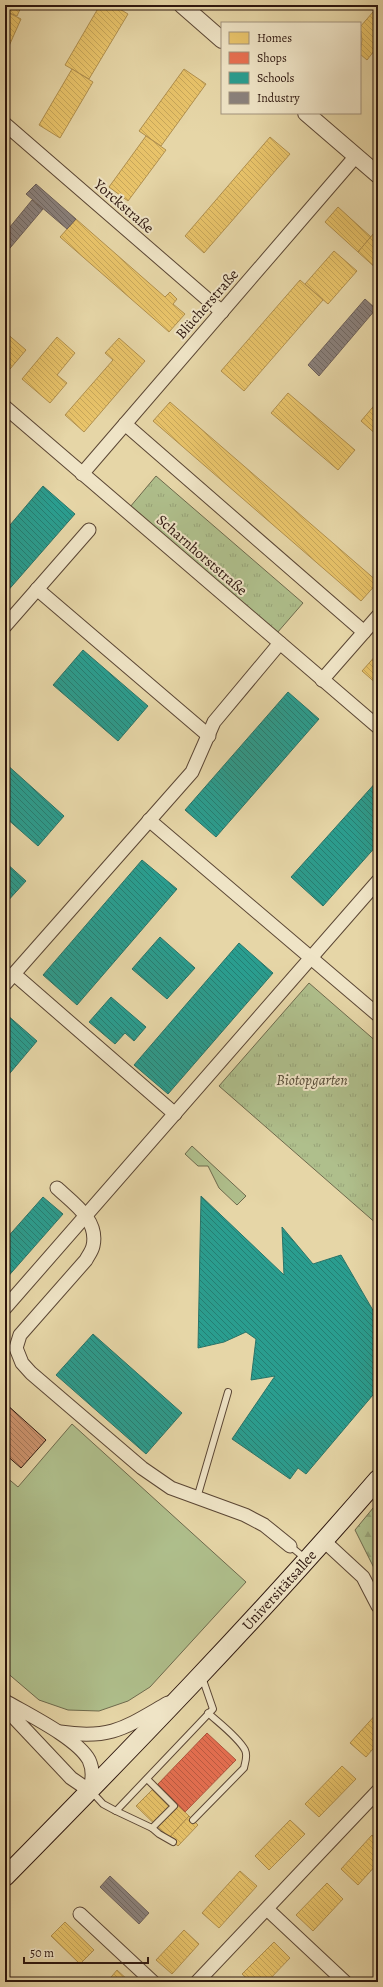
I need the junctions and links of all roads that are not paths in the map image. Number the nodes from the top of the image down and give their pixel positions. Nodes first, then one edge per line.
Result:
1 (182, 5) edge
2 (221, 39) edge
3 (307, 114) edge
4 (5, 124) edge
5 (356, 156) junction
6 (378, 175) edge
7 (222, 312) junction
8 (5, 408) edge
9 (125, 424) junction
10 (82, 474) junction
11 (89, 530) dead end
12 (37, 589) junction
13 (378, 616) edge
14 (5, 626) edge
15 (364, 632) junction
16 (280, 643) junction
17 (322, 680) junction
18 (378, 727) edge
19 (209, 736) junction
20 (150, 820) junction
21 (376, 887) edge
22 (311, 958) junction
23 (14, 974) junction
24 (5, 984) edge
25 (378, 1015) edge
26 (175, 1114) junction
27 (57, 1188) dead end
28 (86, 1216) junction
29 (5, 1308) edge
30 (10, 1349) edge
31 (228, 1392) dead end
32 (378, 1479) edge
33 (197, 1499) junction
34 (324, 1541) junction
35 (290, 1546) joint
36 (307, 1560) junction
37 (378, 1606) edge
38 (201, 1676) junction
39 (179, 1699) junction
40 (5, 1701) edge
41 (5, 1708) edge
42 (208, 1713) junction
43 (56, 1732) junction
44 (147, 1779) junction
45 (90, 1791) junction
46 (378, 1791) edge
47 (116, 1811) junction
48 (193, 1820) dead end
49 (152, 1828) junction
50 (173, 1842) dead end
51 (5, 1877) edge
52 (267, 1909) junction
53 (80, 1914) dead end
54 (153, 1982) edge
55 (197, 1982) edge
56 (346, 1982) edge

1 - 2 street
3 - 5 street
4 - 7 street, Yorckstraße
5 - 6 street
5 - 7 street, Blücherstraße
7 - 9 street, Blücherstraße
8 - 10 street, Scharnhorststraße
9 - 10 street, Blücherstraße
9 - 15 street
10 - 16 street, Scharnhorststraße
11 - 12 street
12 - 14 street
12 - 19 street
13 - 15 street
15 - 17 street
16 - 17 street, Scharnhorststraße
16 - 19 street
17 - 18 street, Scharnhorststraße
19 - 20 street
20 - 22 street
20 - 23 street
21 - 22 street
22 - 25 street
22 - 26 street
23 - 24 street
23 - 26 street
26 - 28 street
27 - 28 street
28 - 29 street
28 - 30 street
30 - 33 street
31 - 33 lane
32 - 34 main road, Universitätsallee
33 - 35 street
34 - 36 main road, Universitätsallee
34 - 37 street
35 - 36 lane
36 - 38 main road, Universitätsallee
38 - 39 main road, Universitätsallee
38 - 42 lane
39 - 43 street, Universitätsallee
39 - 45 main road, Universitätsallee
40 - 43 street
41 - 45 street
42 - 44 lane
42 - 48 lane
43 - 45 street
44 - 47 lane
44 - 49 lane
45 - 47 lane
45 - 51 main road, Universitätsallee
46 - 52 street
47 - 49 lane
49 - 50 lane
52 - 55 street
52 - 56 street
53 - 54 street

